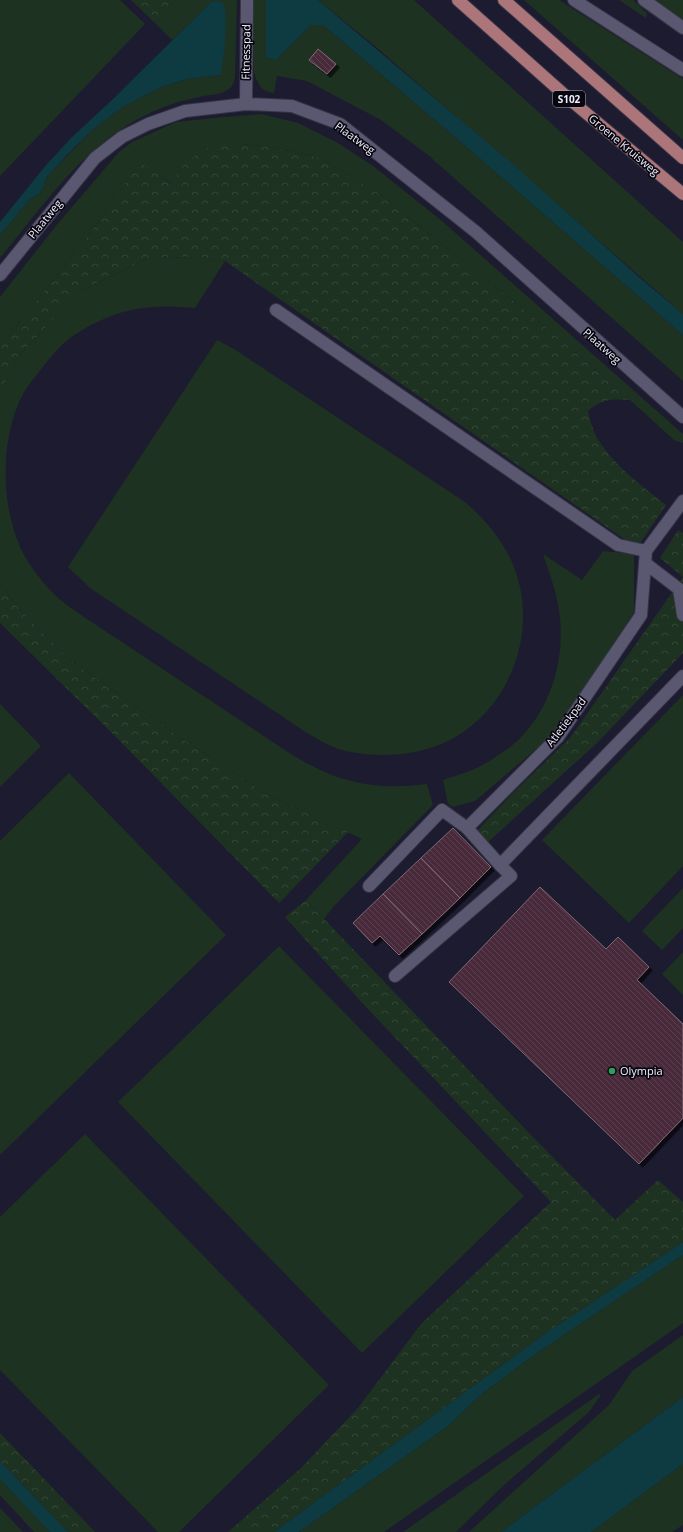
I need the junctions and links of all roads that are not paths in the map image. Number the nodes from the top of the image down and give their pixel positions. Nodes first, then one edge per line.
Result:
1 (247, 0) edge
2 (458, 0) edge
3 (504, 0) edge
4 (574, 0) edge
5 (644, 0) edge
6 (683, 28) edge
7 (683, 70) edge
8 (246, 104) junction
9 (683, 158) edge
10 (683, 194) edge
11 (0, 275) edge
12 (276, 310) dead end
13 (683, 417) edge
14 (683, 501) edge
15 (646, 557) junction
16 (683, 615) edge
17 (683, 676) edge
18 (467, 828) junction
19 (500, 865) junction
20 (369, 886) dead end
21 (396, 976) dead end

1 - 8 street, Fitnesspad
2 - 10 main road, Groene Kruisweg / S102
3 - 9 main road, S102
4 - 7 street
5 - 6 street
8 - 11 street, Plaatweg
8 - 13 street, Plaatweg
12 - 15 street
14 - 15 street
15 - 16 street
15 - 18 street, Atletiekpad
17 - 19 street
18 - 19 street
18 - 20 street
19 - 21 street

